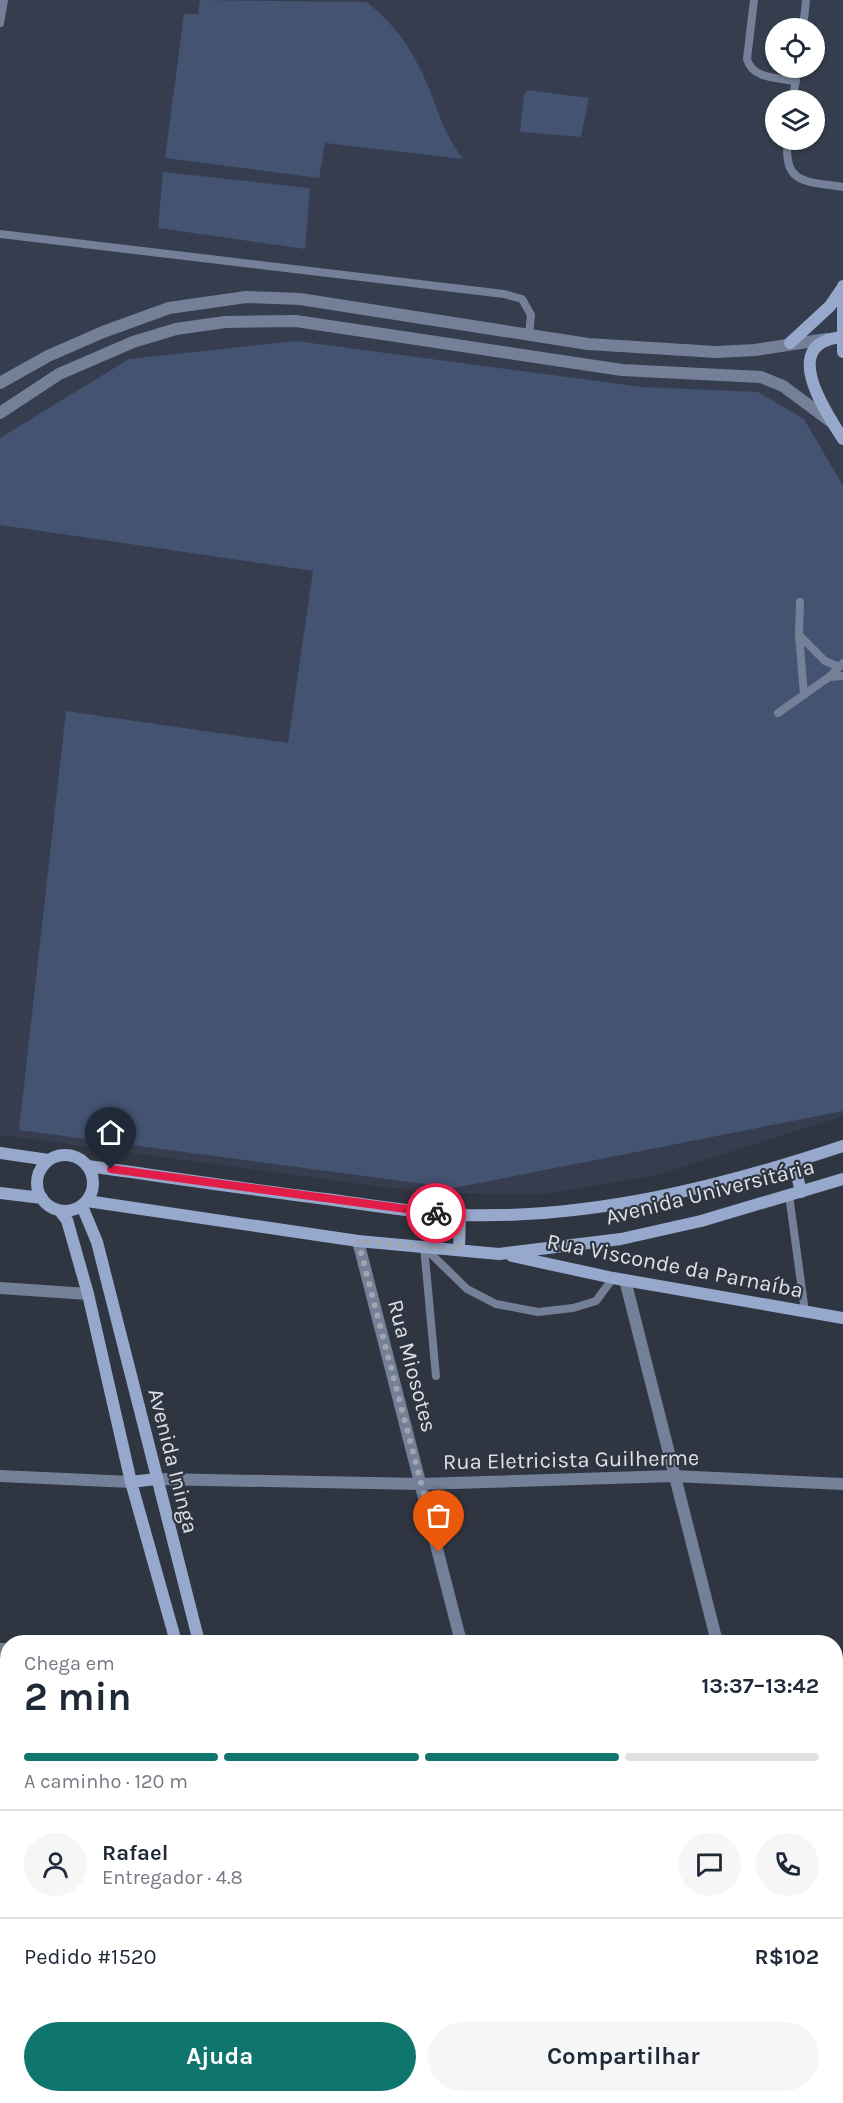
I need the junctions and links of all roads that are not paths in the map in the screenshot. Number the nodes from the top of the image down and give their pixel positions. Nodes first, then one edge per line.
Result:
1 (4, 0) edge
2 (754, 0) edge
3 (806, 0) edge
4 (803, 18) edge
5 (0, 23) edge
6 (796, 78) edge
7 (796, 81) junction
8 (795, 90) edge
9 (787, 150) edge
10 (843, 187) edge
11 (0, 234) edge
12 (843, 286) edge
13 (528, 335) junction
14 (842, 337) edge
15 (827, 339) junction
16 (790, 343) junction
17 (843, 352) edge
18 (0, 383) edge
19 (0, 413) edge
20 (834, 424) junction
21 (843, 440) edge
22 (800, 602) dead end
23 (799, 635) junction
24 (841, 665) edge
25 (843, 675) edge
26 (829, 677) junction
27 (804, 695) junction
28 (778, 713) dead end
29 (843, 1146) edge
30 (0, 1153) edge
31 (49, 1160) junction
32 (794, 1162) junction
33 (88, 1166) junction
34 (843, 1179) edge
35 (0, 1193) edge
36 (795, 1193) junction
37 (42, 1198) junction
38 (85, 1203) junction
39 (60, 1211) junction
40 (460, 1215) junction
41 (358, 1241) junction
42 (424, 1247) junction
43 (459, 1250) junction
44 (499, 1254) junction
45 (619, 1279) junction
46 (0, 1288) edge
47 (108, 1289) junction
48 (88, 1293) junction
49 (805, 1312) junction
50 (843, 1318) edge
51 (436, 1376) dead end
52 (0, 1476) edge
53 (674, 1476) junction
54 (156, 1479) junction
55 (131, 1482) junction
56 (422, 1484) junction
57 (843, 1484) edge
58 (174, 1635) edge
59 (197, 1635) edge
60 (459, 1635) edge
61 (715, 1635) edge

1 - 5 lane
2 - 7 lane
3 - 4 lane
6 - 7 lane
7 - 8 lane
9 - 10 lane
11 - 13 lane
12 - 14 main road
12 - 16 main road
13 - 16 street
13 - 18 street
14 - 15 main road
14 - 17 main road
15 - 16 street
15 - 20 main road
19 - 20 street
20 - 21 main road
22 - 23 lane
23 - 24 lane
23 - 27 lane
24 - 26 lane
25 - 26 lane
26 - 27 lane
27 - 28 lane
29 - 32 main road, Avenida Universitária
30 - 31 main road
31 - 33 main road
31 - 37 main road
32 - 36 main road
32 - 40 main road, Avenida Universitária
33 - 38 main road
33 - 40 main road, Avenida Universitária
34 - 36 main road, Avenida Universitária
35 - 37 main road
36 - 44 main road, Avenida Universitária
36 - 49 lane
37 - 39 main road
38 - 39 main road
38 - 41 main road, Avenida Universitária
38 - 47 main road, Avenida Ininga
39 - 48 main road, Avenida Ininga
40 - 43 main road
41 - 42 main road, Avenida Universitária
41 - 56 street, Rua Miosotes
42 - 43 main road, Avenida Universitária
42 - 45 lane
42 - 51 lane
43 - 44 main road, Avenida Universitária
44 - 45 main road, Rua Visconde da Parnaíba
45 - 49 main road, Rua Visconde da Parnaíba
45 - 53 street
46 - 48 street
47 - 48 main road
47 - 54 main road, Avenida Ininga
48 - 55 main road, Avenida Ininga
49 - 50 main road, Rua Visconde da Parnaíba
52 - 55 street
53 - 56 street, Rua Eletricista Guilherme
53 - 57 street, Rua Eletricista Guilherme
53 - 61 street
54 - 55 main road
54 - 56 street, Rua Eletricista Guilherme
54 - 59 main road, Avenida Ininga
55 - 58 main road, Avenida Ininga
56 - 60 street, Rua Miosotes

